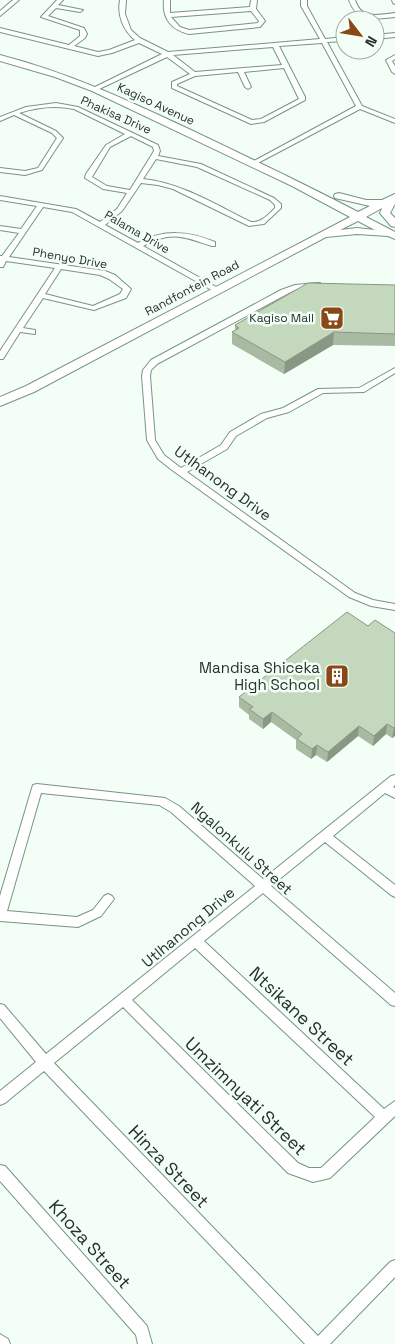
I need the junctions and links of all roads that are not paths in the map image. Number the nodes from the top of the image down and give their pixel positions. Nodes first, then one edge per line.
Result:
1 (16, 0) edge
2 (60, 0) edge
3 (123, 0) edge
4 (167, 0) edge
5 (254, 0) edge
6 (304, 0) edge
7 (352, 0) edge
8 (54, 6) junction
9 (253, 9) junction
10 (80, 10) dead end
11 (0, 14) edge
12 (169, 15) junction
13 (395, 15) edge
14 (0, 30) edge
15 (335, 40) edge
16 (138, 41) junction
17 (324, 41) junction
18 (275, 45) junction
19 (70, 47) junction
20 (168, 54) junction
21 (395, 57) edge
22 (0, 58) edge
23 (286, 66) junction
24 (240, 70) junction
25 (395, 72) edge
26 (194, 74) junction
27 (248, 87) dead end
28 (95, 89) junction
29 (360, 107) junction
30 (14, 113) junction
31 (0, 119) edge
32 (395, 121) edge
33 (130, 134) junction
34 (154, 157) junction
35 (254, 163) junction
36 (0, 170) edge
37 (139, 180) junction
38 (131, 192) junction
39 (394, 197) edge
40 (0, 198) edge
41 (337, 200) junction
42 (42, 204) junction
43 (368, 210) junction
44 (357, 216) junction
45 (101, 224) junction
46 (395, 224) edge
47 (339, 225) junction
48 (0, 228) edge
49 (22, 231) junction
50 (395, 237) edge
51 (310, 241) junction
52 (212, 244) dead end
53 (138, 246) junction
54 (2, 260) edge
55 (59, 267) junction
56 (330, 286) edge
57 (217, 290) junction
58 (40, 296) junction
59 (19, 329) junction
60 (32, 332) dead end
61 (0, 357) edge
62 (395, 370) edge
63 (0, 402) edge
64 (180, 472) junction
65 (395, 607) edge
66 (392, 787) edge
67 (324, 835) junction
68 (261, 886) junction
69 (395, 892) edge
70 (108, 899) dead end
71 (0, 915) edge
72 (196, 941) junction
73 (124, 1000) junction
74 (395, 1001) edge
75 (0, 1009) edge
76 (44, 1062) junction
77 (0, 1098) edge
78 (395, 1107) edge
79 (384, 1117) junction
80 (0, 1171) edge
81 (395, 1267) edge
82 (0, 1341) edge
83 (2, 1344) edge
84 (145, 1344) edge
85 (315, 1344) edge
86 (320, 1344) edge

1 - 11 street
2 - 8 street
3 - 16 street
4 - 12 street
5 - 9 street
6 - 17 street
7 - 13 street
8 - 10 street
8 - 19 street
9 - 12 street
9 - 12 street
14 - 19 street
15 - 17 street
16 - 19 street
16 - 20 street
17 - 18 street
17 - 29 street
18 - 20 street
18 - 23 street
20 - 26 street
20 - 28 street
21 - 25 street
22 - 28 street, Kagiso Avenue
23 - 24 street
23 - 26 street
24 - 26 street
24 - 27 street
28 - 35 street, Kagiso Avenue
29 - 32 street
29 - 35 street
30 - 31 street, Phakisa Drive
30 - 33 street, Phakisa Drive
30 - 36 street
33 - 34 street, Phakisa Drive
33 - 38 street
34 - 37 street, Phakisa Drive
34 - 37 street
35 - 41 street, Kagiso Avenue
37 - 38 street, Phakisa Drive
38 - 45 street, Phakisa Drive
39 - 41 street
39 - 43 street, Randfontein Road
39 - 46 street
40 - 42 street, Palama Drive
41 - 43 street, Kagiso Avenue
41 - 44 street, Kagiso Avenue
41 - 47 street
42 - 45 street, Palama Drive
42 - 49 street
43 - 44 street, Randfontein Road
43 - 46 street, Kagiso Avenue
44 - 47 street, Randfontein Road
44 - 50 street, Kagiso Avenue
45 - 53 street, Palama Drive
47 - 51 street, Randfontein Road
48 - 49 street
49 - 54 street
50 - 51 street
51 - 57 street, Randfontein Road
52 - 53 street
53 - 57 street, Palama Drive
54 - 55 street, Phenyo Drive
55 - 58 street
55 - 58 street, Phenyo Drive
56 - 64 street, Utlhanong Drive
57 - 63 street, Randfontein Road
58 - 59 street
59 - 60 street
59 - 61 street
62 - 64 street
64 - 65 street, Utlhanong Drive
66 - 67 street, Utlhanong Drive
67 - 68 street, Utlhanong Drive
67 - 69 street
68 - 71 street, Ngalonkulu Street
68 - 72 street, Utlhanong Drive
68 - 74 street, Ngalonkulu Street
70 - 71 street
72 - 73 street, Utlhanong Drive
72 - 79 street, Ntsikane Street
73 - 76 street, Utlhanong Drive
73 - 79 street, Umzimnyati Street
75 - 76 street, Hinza Street
76 - 77 street, Utlhanong Drive
76 - 85 street, Hinza Street
78 - 79 street, Umzimnyati Street
80 - 84 street, Khoza Street
81 - 86 street
82 - 83 street

